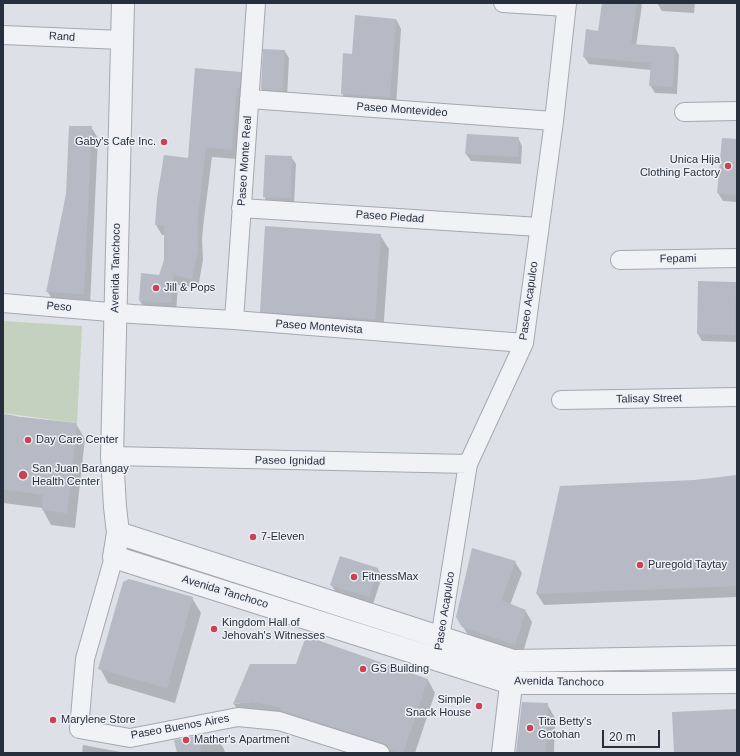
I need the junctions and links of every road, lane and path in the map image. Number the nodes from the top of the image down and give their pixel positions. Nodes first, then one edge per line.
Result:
1 (123, 3) edge
2 (256, 3) edge
3 (503, 3) edge
4 (567, 5) edge
5 (3, 35) edge
6 (122, 40) junction
7 (249, 99) junction
8 (737, 111) edge
9 (684, 112) dead end
10 (554, 121) junction
11 (241, 208) junction
12 (539, 227) junction
13 (737, 258) edge
14 (620, 260) dead end
15 (3, 302) edge
16 (115, 312) junction
17 (234, 320) junction
18 (524, 343) junction
19 (737, 397) edge
20 (561, 400) dead end
21 (112, 456) junction
22 (468, 464) junction
23 (118, 533) junction
24 (114, 557) junction
25 (441, 637) junction
26 (737, 657) edge
27 (437, 659) junction
28 (514, 661) junction
29 (511, 682) junction
30 (737, 682) edge
31 (380, 753) edge
32 (503, 753) edge

1 - 6 street, Avenida Tanchoco
2 - 7 street, Paseo Monte Real
3 - 4 street
4 - 10 street, Paseo Acapulco
5 - 6 street, Rand
6 - 16 street, Avenida Tanchoco
7 - 10 street, Paseo Montevideo
7 - 11 street, Paseo Monte Real
8 - 9 street
10 - 12 street, Paseo Acapulco
11 - 12 street, Paseo Piedad
11 - 17 street, Paseo Monte Real
12 - 18 street, Paseo Acapulco
13 - 14 street, Fepami
15 - 16 street, Peso
16 - 17 street, Paseo Montevista
16 - 21 street, Avenida Tanchoco
17 - 18 street, Paseo Montevista
18 - 22 street, Paseo Acapulco
19 - 20 street, Talisay Street
21 - 22 street, Paseo Ignidad
21 - 23 street, Avenida Tanchoco
22 - 25 street, Paseo Acapulco
23 - 24 street, Avenida Tanchoco
23 - 25 street, Avenida Tanchoco
24 - 27 street, Avenida Tanchoco
24 - 31 street, Paseo Buenos Aires
25 - 27 street, Paseo Acapulco
25 - 28 street, Avenida Tanchoco
26 - 28 street, Avenida Tanchoco
27 - 29 street, Avenida Tanchoco
28 - 29 street
29 - 30 street, Avenida Tanchoco
29 - 32 street

